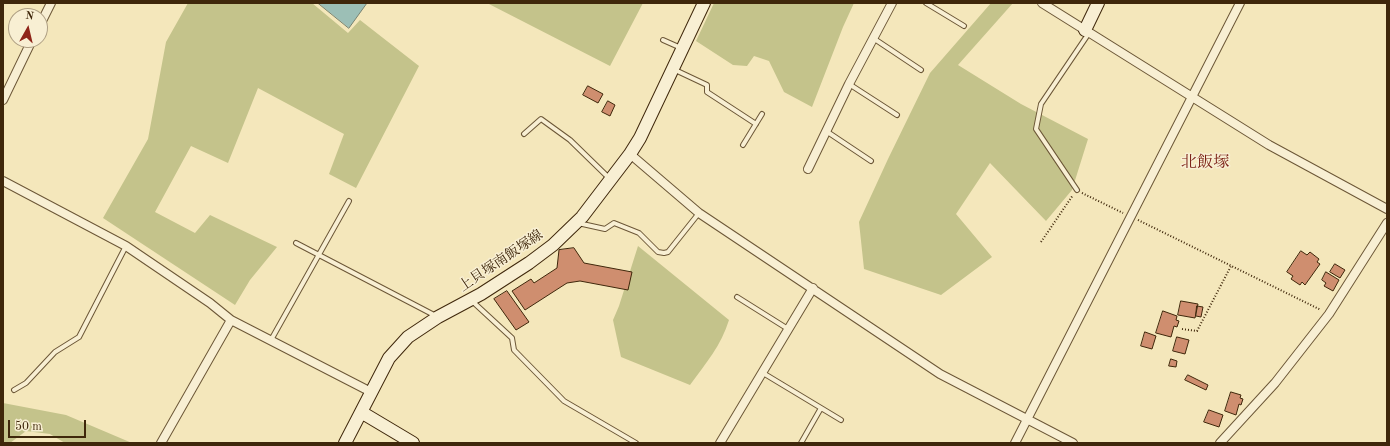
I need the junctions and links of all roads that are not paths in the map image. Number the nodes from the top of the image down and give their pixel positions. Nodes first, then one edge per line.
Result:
1 (704, 3) edge
2 (892, 3) edge
3 (926, 3) edge
4 (1042, 3) edge
5 (1098, 3) edge
6 (1240, 3) edge
7 (964, 26) dead end
8 (1087, 31) junction
9 (872, 38) junction
10 (663, 40) dead end
11 (28, 48) edge
12 (683, 49) junction
13 (673, 69) junction
14 (921, 70) dead end
15 (849, 84) junction
16 (1192, 97) junction
17 (3, 100) edge
18 (762, 114) dead end
19 (897, 115) dead end
20 (756, 124) junction
21 (826, 131) junction
22 (524, 134) dead end
23 (743, 145) dead end
24 (630, 154) junction
25 (871, 161) dead end
26 (808, 169) dead end
27 (611, 179) junction
28 (3, 181) edge
29 (1077, 190) road end
30 (349, 201) dead end
31 (1387, 209) edge
32 (699, 213) junction
33 (576, 223) junction
34 (1387, 223) edge
35 (296, 243) dead end
36 (126, 246) junction
37 (319, 254) junction
38 (812, 288) junction
39 (736, 297) dead end
40 (471, 300) junction
41 (438, 317) junction
42 (231, 320) junction
43 (788, 329) junction
44 (270, 340) junction
45 (762, 372) junction
46 (14, 390) dead end
47 (371, 392) junction
48 (821, 408) junction
49 (361, 412) junction
50 (841, 420) dead end
51 (1027, 420) junction
52 (161, 443) edge
53 (345, 443) edge
54 (413, 443) edge
55 (636, 443) edge
56 (720, 443) edge
57 (802, 443) edge
58 (1015, 443) edge
59 (1073, 443) edge
60 (1220, 443) edge

1 - 12 street, 上貝塚南飯塚線
2 - 9 street
3 - 7 lane
4 - 8 street
5 - 8 street
6 - 16 street
8 - 16 street
8 - 29 lane
9 - 14 lane
9 - 15 street
10 - 12 lane
11 - 17 street
12 - 13 street, 上貝塚南飯塚線
13 - 20 lane
13 - 24 street, 上貝塚南飯塚線
15 - 19 lane
15 - 21 street
16 - 31 street
16 - 51 street
18 - 20 lane
20 - 23 lane
21 - 25 lane
21 - 26 street
22 - 27 lane
24 - 27 street, 上貝塚南飯塚線
24 - 32 street
27 - 33 street, 上貝塚南飯塚線
28 - 36 street
30 - 37 lane
32 - 33 lane
32 - 38 street
33 - 40 street, 上貝塚南飯塚線
34 - 60 street
35 - 37 lane
36 - 42 street
36 - 46 lane
37 - 41 lane
37 - 44 lane
38 - 43 street
38 - 51 street
39 - 43 lane
40 - 41 street, 上貝塚南飯塚線
40 - 55 lane
41 - 47 street, 上貝塚南飯塚線
42 - 44 street
42 - 52 street
43 - 45 street
44 - 47 street
45 - 48 lane
45 - 56 street
47 - 49 street, 上貝塚南飯塚線
48 - 50 lane
48 - 57 lane
49 - 53 street, 上貝塚南飯塚線
49 - 54 street
51 - 58 street
51 - 59 street

